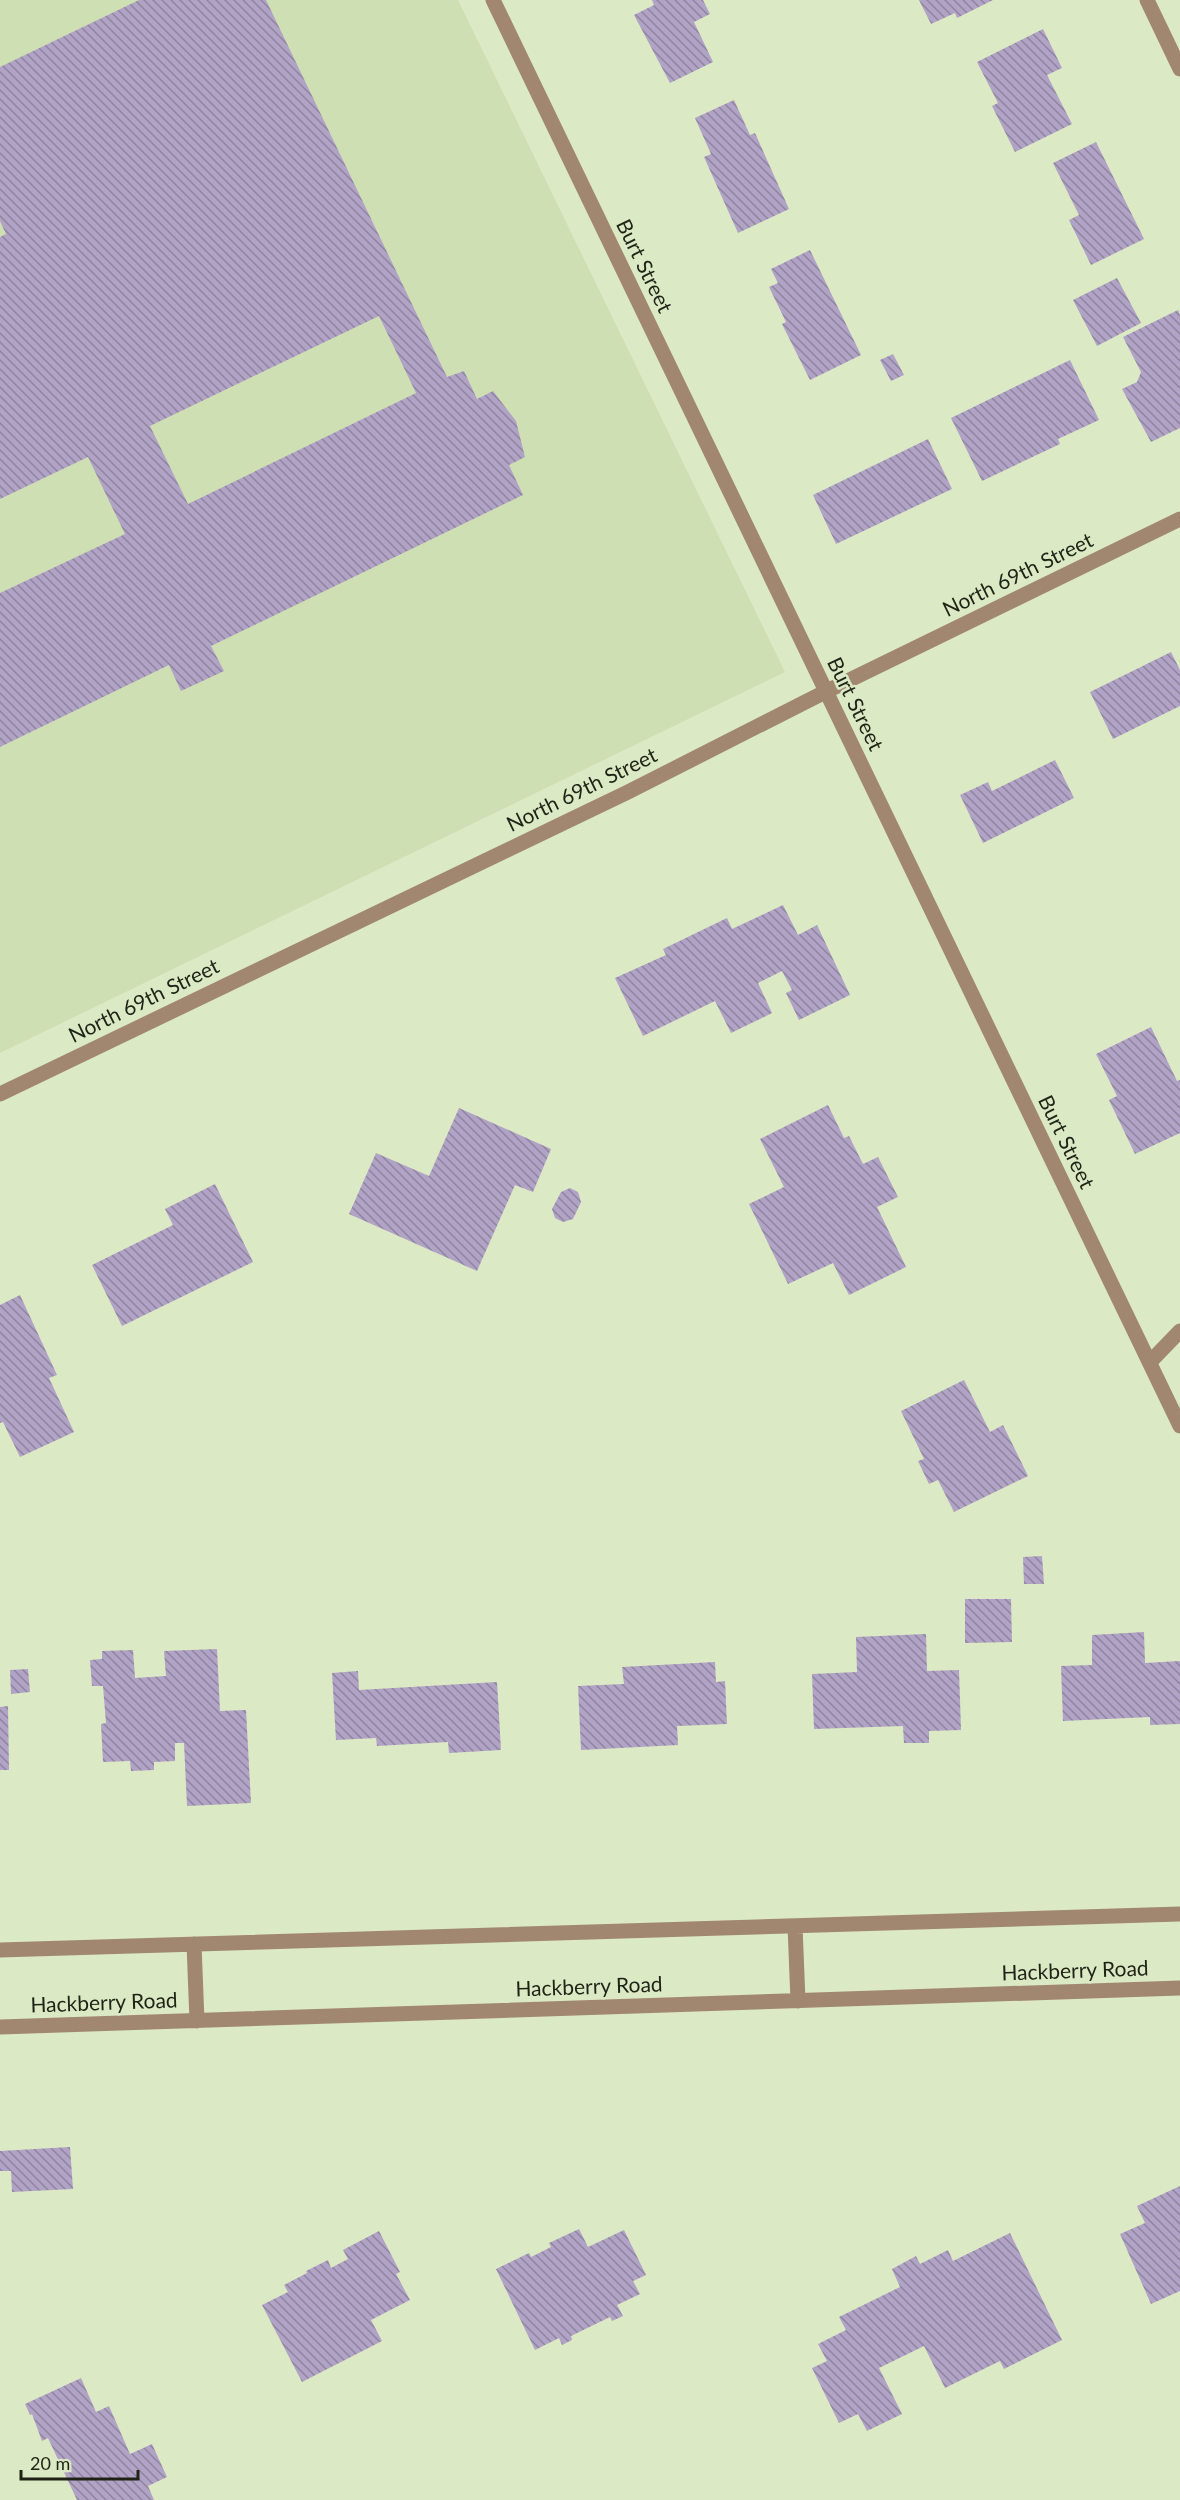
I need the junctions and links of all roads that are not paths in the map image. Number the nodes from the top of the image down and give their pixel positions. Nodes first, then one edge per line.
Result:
1 (493, 0) edge
2 (1147, 0) edge
3 (1180, 69) edge
4 (1180, 519) edge
5 (825, 692) junction
6 (0, 1094) edge
7 (1180, 1331) edge
8 (1150, 1362) junction
9 (1180, 1426) edge
10 (1180, 1914) edge
11 (795, 1926) junction
12 (194, 1944) junction
13 (0, 1950) edge
14 (1180, 1988) edge
15 (798, 2001) junction
16 (197, 2021) junction
17 (0, 2026) edge

1 - 5 street, Burt Street
2 - 3 street
4 - 5 street, North 69th Street
5 - 6 street, North 69th Street
5 - 8 street, Burt Street
7 - 8 street
8 - 9 street, Burt Street
10 - 11 street
11 - 12 street
11 - 15 street
12 - 13 street
12 - 16 street
14 - 15 street, Hackberry Road
15 - 16 street, Hackberry Road
16 - 17 street, Hackberry Road

